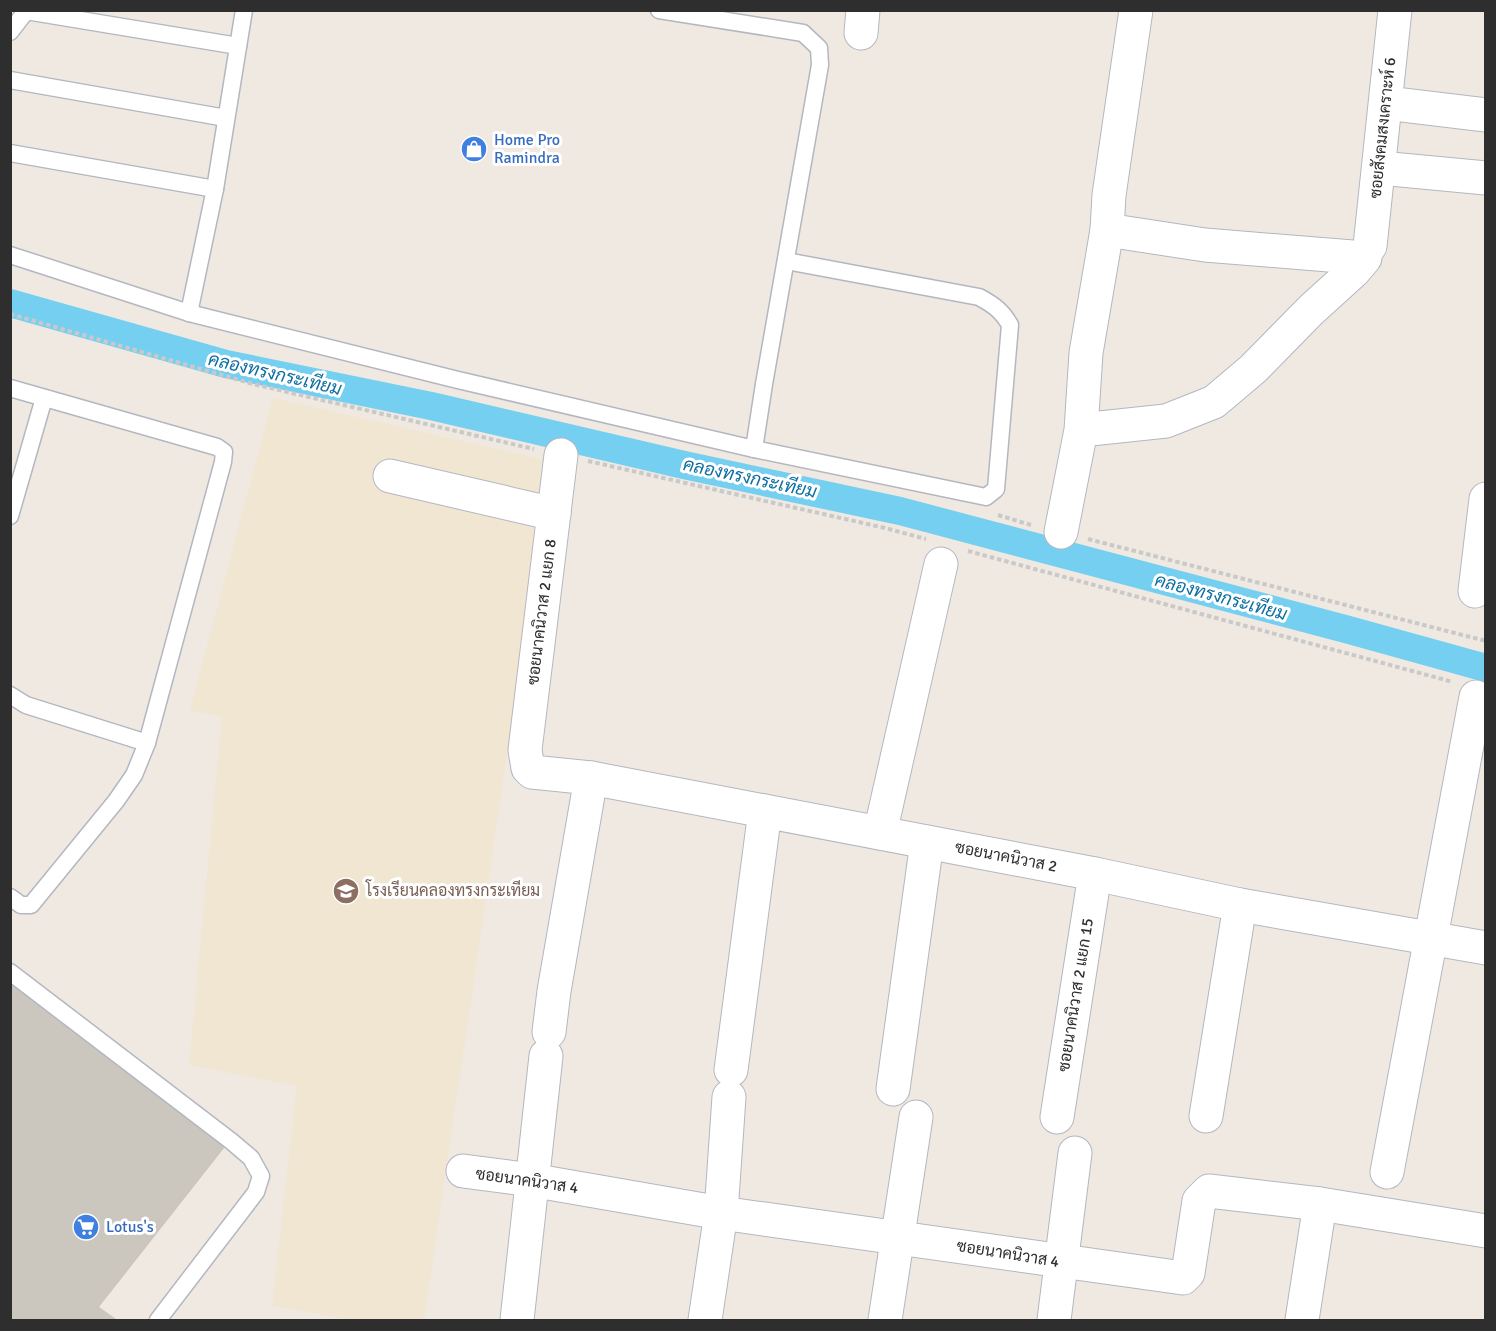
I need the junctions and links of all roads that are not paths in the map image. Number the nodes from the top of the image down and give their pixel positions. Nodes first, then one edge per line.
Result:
1 (244, 10) edge
2 (659, 10) edge
3 (1136, 10) edge
4 (1395, 10) edge
5 (27, 11) edge
6 (10, 32) edge
7 (238, 46) junction
8 (10, 80) edge
9 (1386, 103) junction
10 (1485, 115) edge
11 (226, 118) junction
12 (10, 153) edge
13 (1380, 168) junction
14 (1485, 178) edge
15 (214, 189) junction
16 (1107, 230) junction
17 (1370, 246) dead end
18 (10, 255) edge
19 (786, 261) junction
20 (189, 313) junction
21 (10, 388) edge
22 (44, 398) junction
23 (1081, 430) junction
24 (754, 449) junction
25 (561, 455) road end
26 (390, 476) dead end
27 (1485, 499) edge
28 (554, 514) junction
29 (10, 516) edge
30 (1061, 532) dead end
31 (946, 552) road end
32 (1476, 591) dead end
33 (1469, 691) road end
34 (10, 695) edge
35 (147, 743) junction
36 (528, 768) joint
37 (591, 778) junction
38 (765, 811) junction
39 (880, 833) junction
40 (927, 842) junction
41 (1095, 874) junction
42 (10, 897) edge
43 (1240, 905) junction
44 (1430, 938) junction
45 (1485, 948) edge
46 (10, 972) edge
47 (893, 1089) dead end
48 (1206, 1116) dead end
49 (916, 1117) dead end
50 (1057, 1117) dead end
51 (1075, 1153) dead end
52 (463, 1171) dead end
53 (1387, 1172) dead end
54 (531, 1180) junction
55 (1320, 1204) junction
56 (722, 1213) junction
57 (1485, 1231) edge
58 (897, 1237) junction
59 (1063, 1262) junction
60 (158, 1320) edge
61 (517, 1320) edge
62 (705, 1320) edge
63 (885, 1320) edge
64 (1054, 1320) edge
65 (1302, 1320) edge

1 - 7 lane
2 - 19 lane
3 - 16 street
4 - 9 street, ซอยสังคมสงเคราะห์ 6
5 - 6 lane
5 - 7 lane
7 - 11 lane
8 - 11 lane
9 - 10 street
9 - 13 street, ซอยสังคมสงเคราะห์ 6
11 - 15 lane
12 - 15 lane
13 - 14 street
13 - 17 street, ซอยสังคมสงเคราะห์ 6
15 - 20 lane
16 - 23 street
16 - 23 street
18 - 20 lane
19 - 24 lane
19 - 24 lane
20 - 24 lane
21 - 22 lane
22 - 29 lane
22 - 35 lane
23 - 30 street
25 - 28 street, ซอยนาคนิวาส 2 แยก 8
26 - 28 street
27 - 32 street
28 - 36 street, ซอยนาคนิวาส 2 แยก 8
31 - 39 street
33 - 44 street
34 - 35 lane
35 - 42 lane
36 - 37 street, ซอยนาคนิวาส 2
37 - 38 street, ซอยนาคนิวาส 2
37 - 54 street
38 - 39 street, ซอยนาคนิวาส 2
38 - 56 street
39 - 40 street, ซอยนาคนิวาส 2
40 - 41 street, ซอยนาคนิวาส 2
40 - 47 street
41 - 43 street, ซอยนาคนิวาส 2
41 - 50 street, ซอยนาคนิวาส 2 แยก 15
43 - 44 street, ซอยนาคนิวาส 2
43 - 48 street
44 - 45 street, ซอยนาคนิวาส 2
44 - 53 street
46 - 60 lane
49 - 58 street
51 - 59 street
52 - 54 street, ซอยนาคนิวาส 4
54 - 56 street, ซอยนาคนิวาส 4
54 - 61 street
55 - 57 street, ซอยนาคนิวาส 4
55 - 59 street, ซอยนาคนิวาส 4
55 - 65 street
56 - 58 street, ซอยนาคนิวาส 4
56 - 62 street
58 - 59 street, ซอยนาคนิวาส 4
58 - 63 street
59 - 64 street

